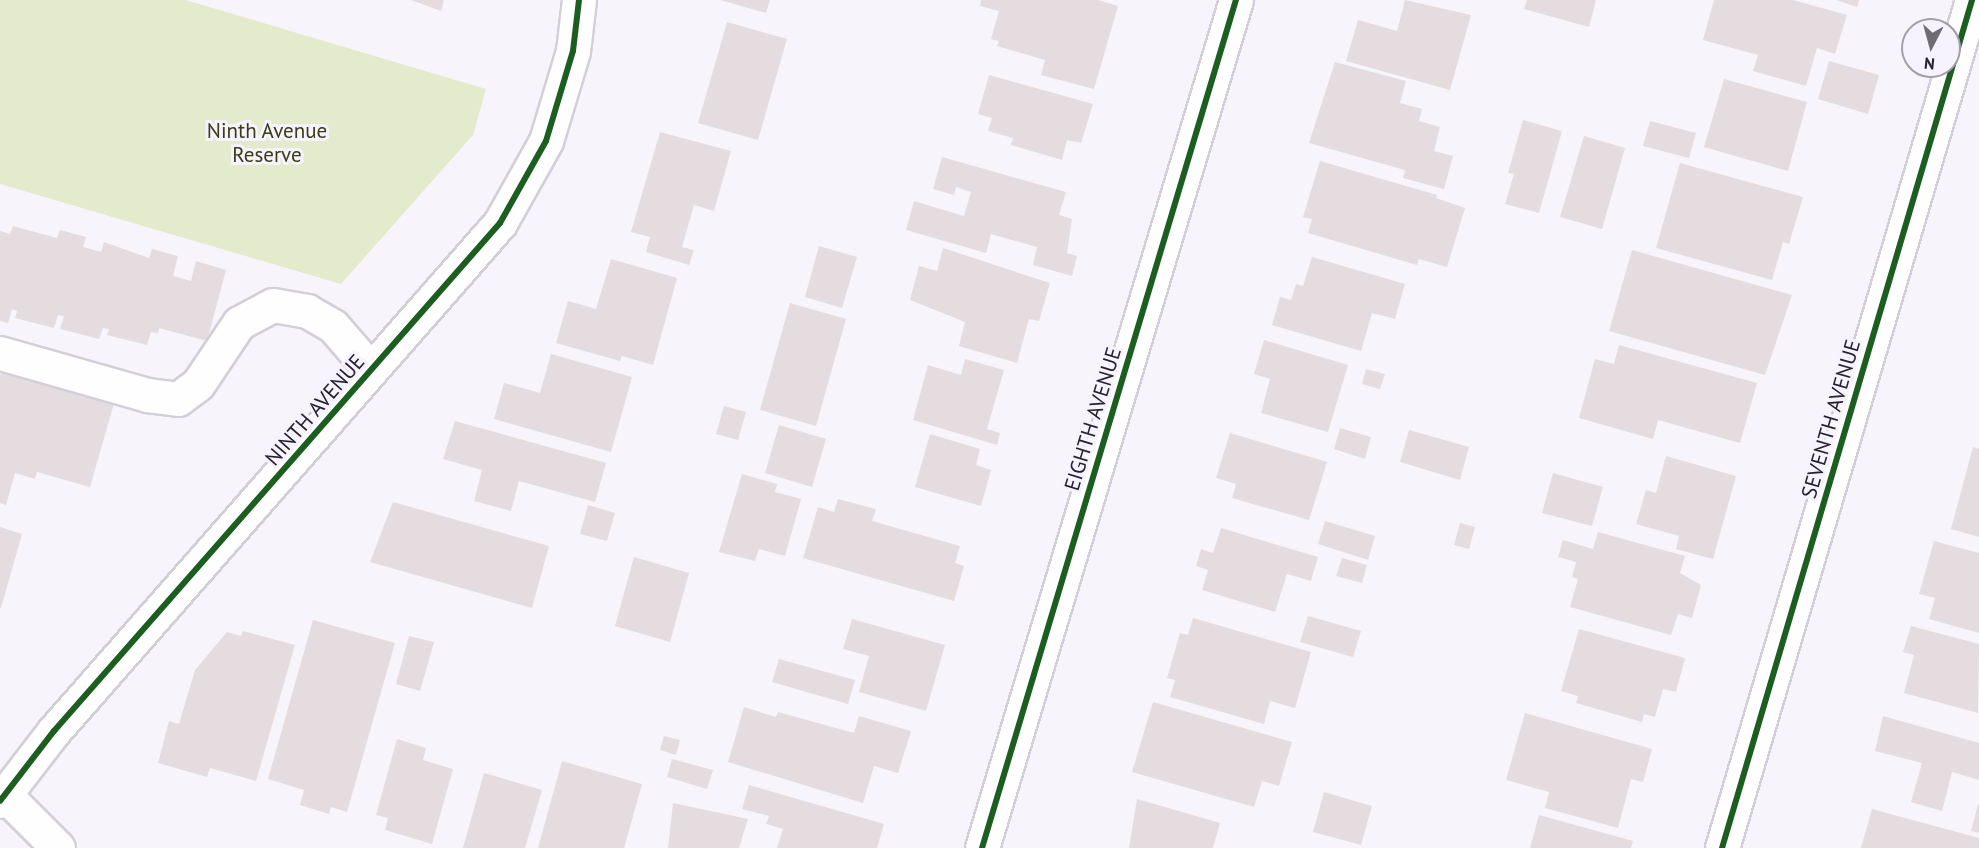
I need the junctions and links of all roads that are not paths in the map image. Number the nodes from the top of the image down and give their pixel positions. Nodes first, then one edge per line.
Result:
1 (579, 0) edge
2 (1236, 0) edge
3 (1972, 0) edge
4 (0, 353) edge
5 (371, 370) junction
6 (3, 798) edge
7 (58, 848) edge
8 (982, 848) edge
9 (1722, 848) edge

1 - 5 street, NINTH AVENUE
2 - 8 street, EIGHTH AVENUE
3 - 9 street, SEVENTH AVENUE
4 - 5 street
5 - 6 street, NINTH AVENUE
6 - 7 street

